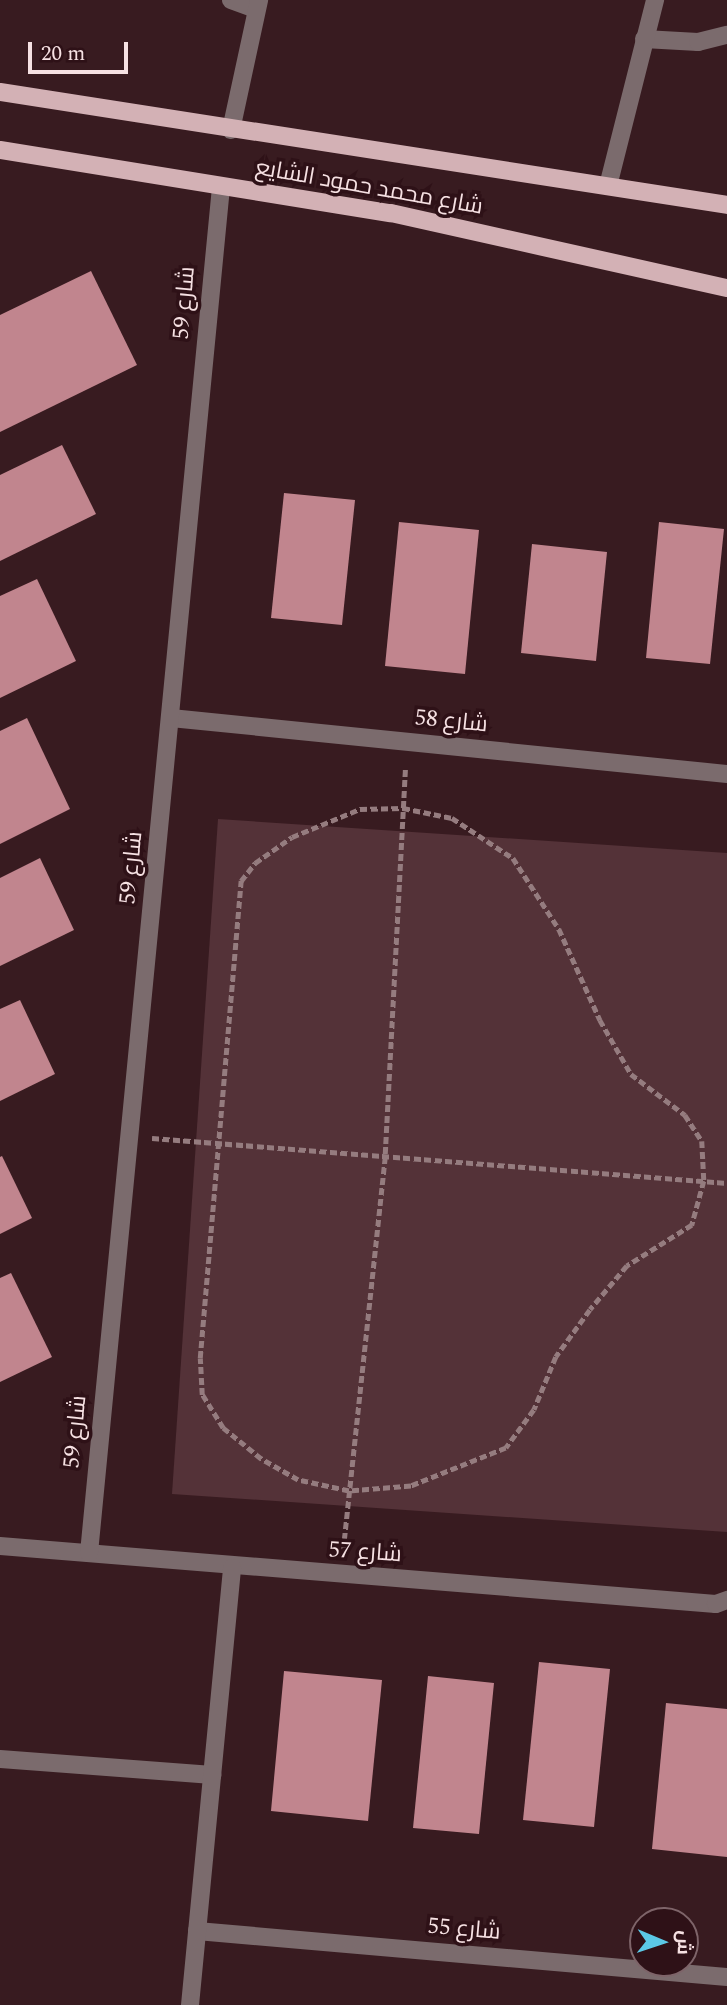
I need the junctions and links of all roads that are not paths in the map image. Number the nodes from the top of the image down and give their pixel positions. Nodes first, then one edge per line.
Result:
1 (231, 0) edge
2 (655, 0) edge
3 (257, 5) edge
4 (727, 36) edge
5 (644, 39) junction
6 (0, 92) edge
7 (231, 130) junction
8 (0, 150) edge
9 (608, 186) junction
10 (221, 187) junction
11 (727, 205) edge
12 (727, 288) edge
13 (171, 718) junction
14 (727, 774) edge
15 (0, 1546) edge
16 (89, 1553) junction
17 (232, 1568) junction
18 (727, 1600) edge
19 (0, 1759) edge
20 (212, 1775) junction
21 (197, 1931) junction
22 (727, 1977) edge
23 (190, 2005) edge

1 - 3 street
2 - 5 street
3 - 7 street
4 - 5 street
5 - 9 street
6 - 7 main road, شارع محمد حمود الشايع
7 - 9 main road, شارع محمد حمود الشايع
8 - 10 main road, شارع محمد حمود الشايع
9 - 11 main road, شارع محمد حمود الشايع
10 - 12 main road, شارع محمد حمود الشايع
10 - 13 street, شارع 59
13 - 14 street, شارع 58
13 - 16 street, شارع 59
15 - 16 street, شارع 57
16 - 17 street, شارع 57
17 - 18 street, شارع 57
17 - 20 street
19 - 20 street
20 - 21 street
21 - 22 street, شارع 55
21 - 23 street

